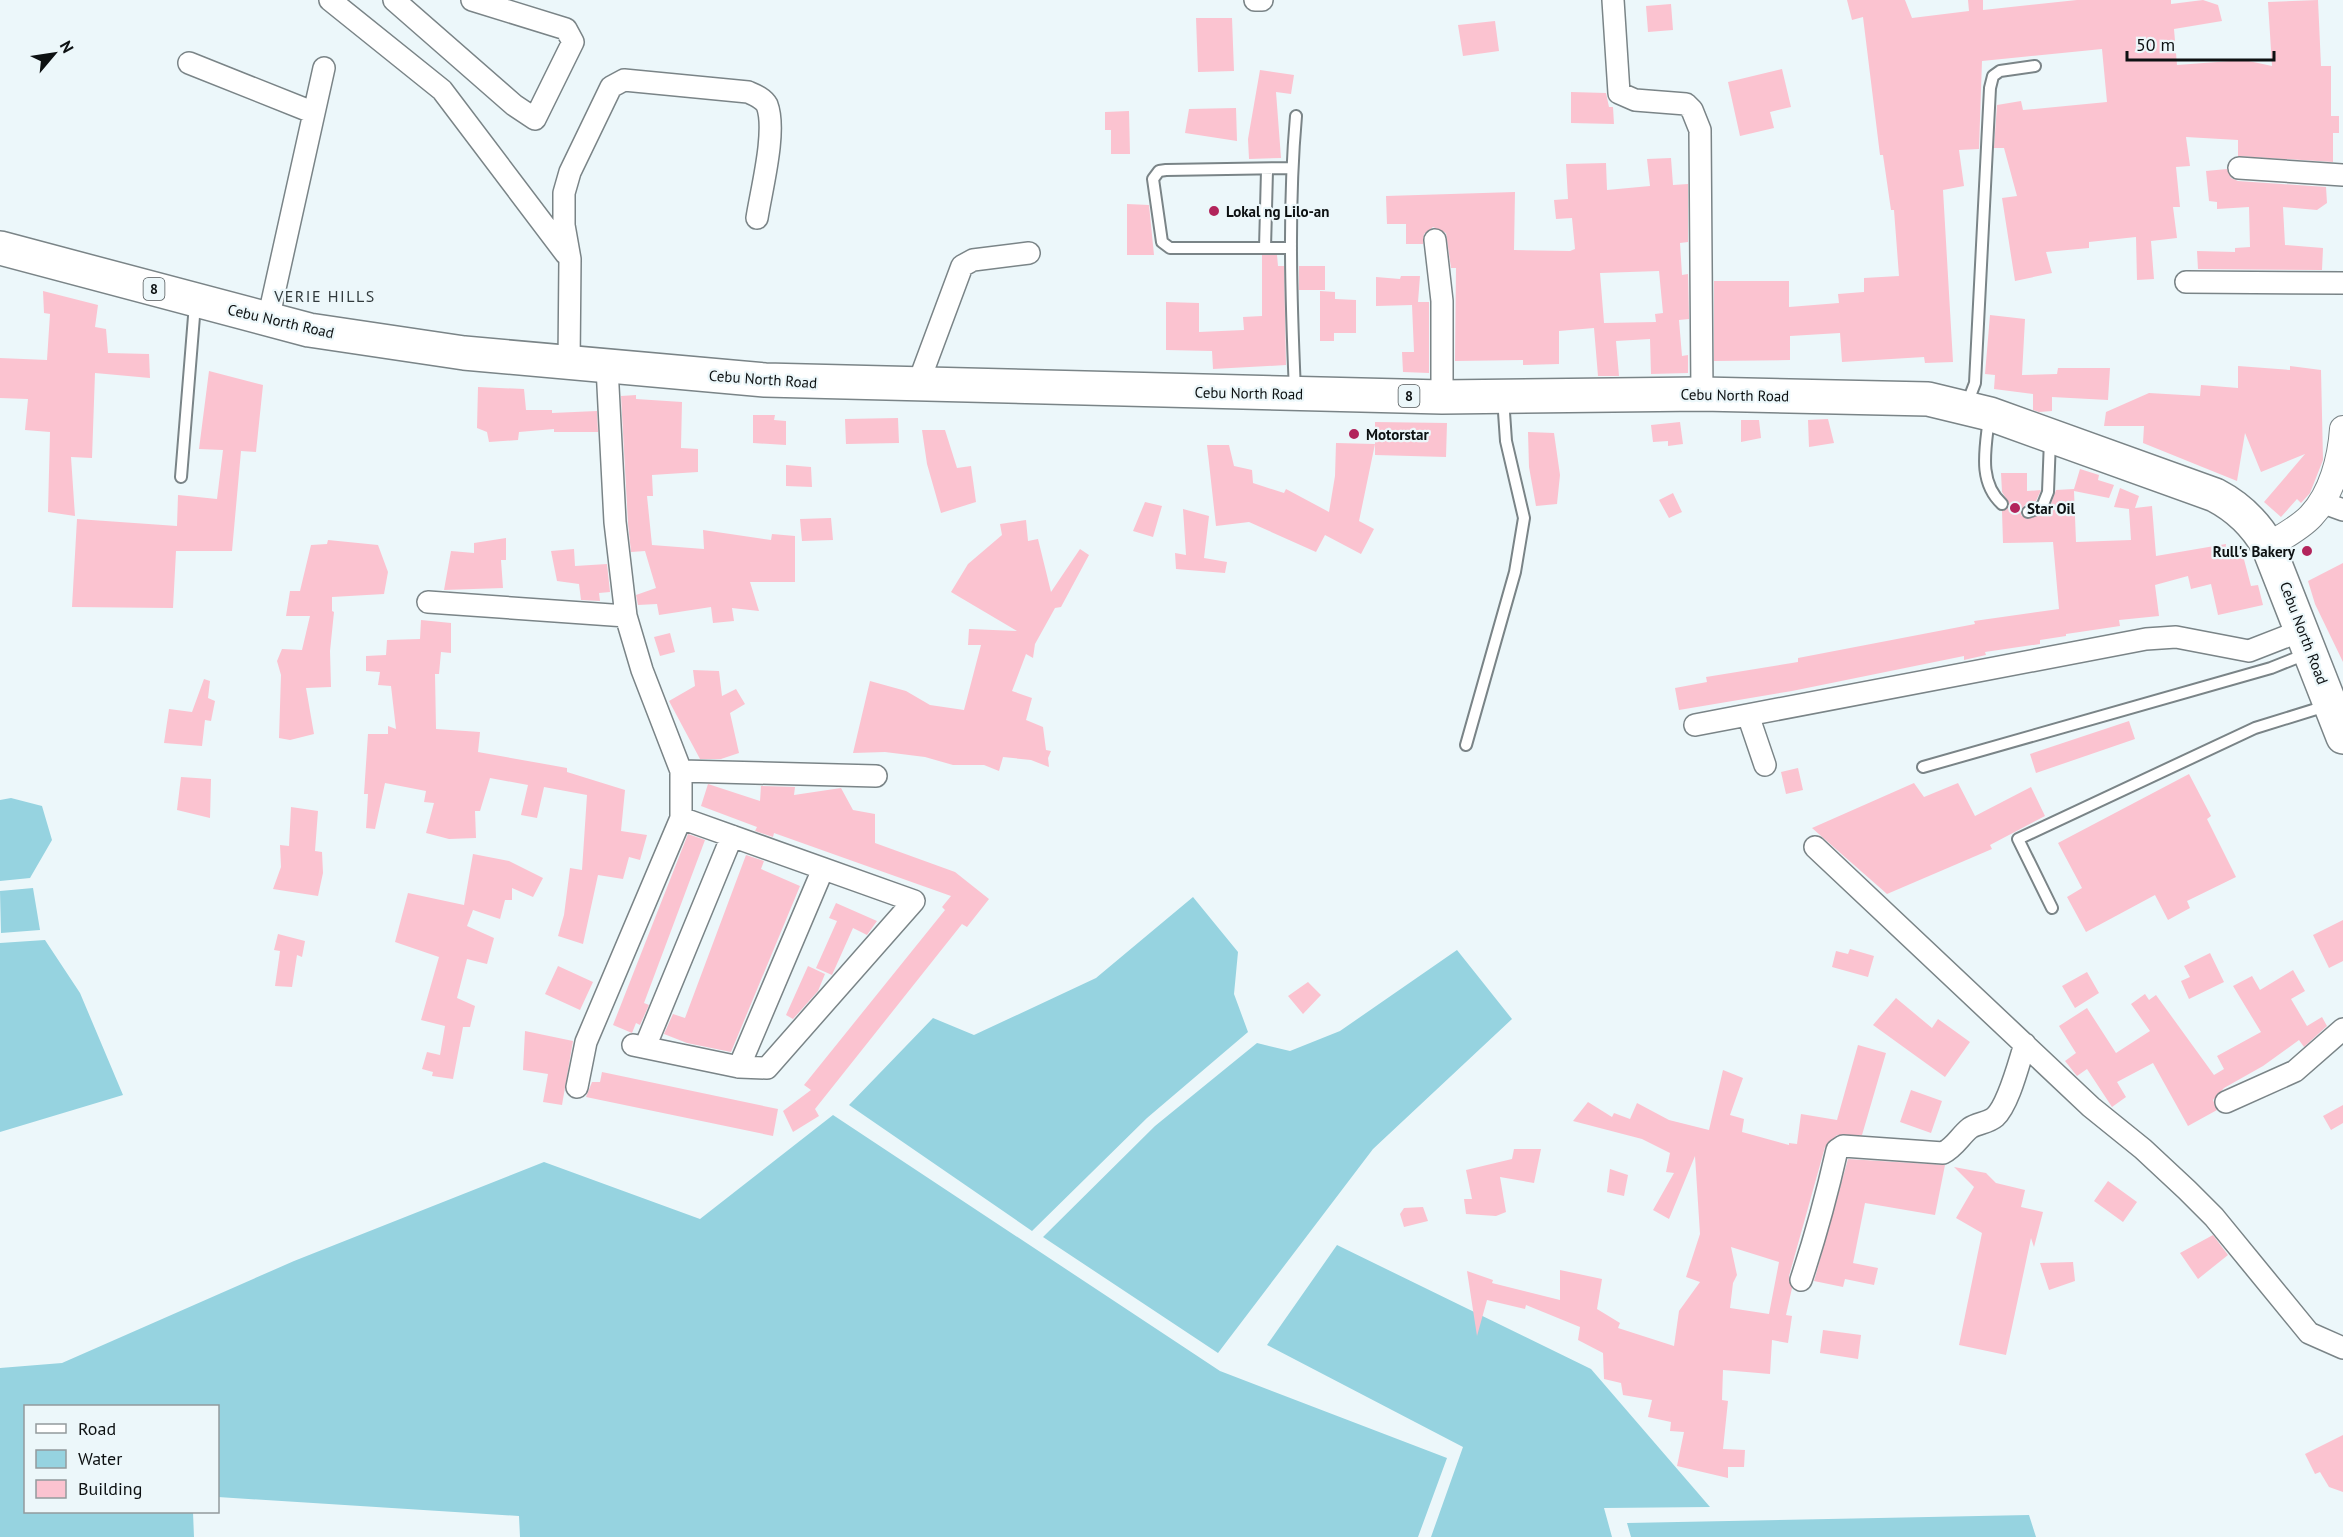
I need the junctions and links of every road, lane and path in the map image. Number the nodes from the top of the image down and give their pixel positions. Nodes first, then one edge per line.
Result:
1 (330, 0) edge
2 (394, 0) edge
3 (472, 0) edge
4 (1256, 0) edge
5 (1262, 0) edge
6 (1613, 0) edge
7 (189, 63) dead end
8 (2035, 66) dead end
9 (324, 68) dead end
10 (312, 112) junction
11 (1296, 116) dead end
12 (1291, 168) junction
13 (2239, 168) dead end
14 (1267, 170) junction
15 (2343, 175) edge
16 (757, 218) dead end
17 (1434, 240) dead end
18 (0, 248) edge
19 (1265, 248) junction
20 (1291, 248) junction
21 (1029, 253) dead end
22 (570, 259) junction
23 (2186, 282) dead end
24 (2343, 283) edge
25 (195, 300) junction
26 (268, 320) junction
27 (569, 364) junction
28 (607, 367) junction
29 (918, 384) junction
30 (1296, 394) junction
31 (1702, 394) junction
32 (1442, 397) junction
33 (1503, 398) junction
34 (1978, 411) junction
35 (2343, 429) edge
36 (2050, 435) junction
37 (181, 477) dead end
38 (2002, 504) dead end
39 (2332, 506) edge
40 (2028, 512) dead end
41 (2268, 546) junction
42 (428, 602) dead end
43 (626, 616) junction
44 (2307, 641) junction
45 (1748, 714) junction
46 (2339, 722) edge
47 (1695, 725) dead end
48 (1466, 745) dead end
49 (1765, 765) dead end
50 (1923, 767) dead end
51 (681, 771) junction
52 (876, 776) dead end
53 (681, 818) junction
54 (732, 836) junction
55 (1815, 847) dead end
56 (823, 869) junction
57 (2052, 908) dead end
58 (2343, 1029) edge
59 (2025, 1044) junction
60 (739, 1067) junction
61 (577, 1087) dead end
62 (2226, 1102) dead end
63 (1801, 1280) dead end
64 (2343, 1348) edge

1 - 22 street
2 - 3 street
4 - 5 street
6 - 31 street
7 - 10 street
8 - 34 lane
9 - 10 street
10 - 26 street
11 - 12 lane
12 - 14 lane
12 - 20 lane
13 - 15 street
14 - 19 lane
14 - 19 lane
16 - 22 street
17 - 32 street
18 - 25 main road, Cebu North Road / 8
19 - 20 lane
20 - 30 lane
21 - 29 street
22 - 27 street
23 - 24 street
25 - 26 main road, Cebu North Road / 8
25 - 37 lane
26 - 27 main road, Cebu North Road / 8
27 - 28 main road, Cebu North Road / 8
28 - 29 main road, Cebu North Road / 8
28 - 43 street
29 - 30 main road, Cebu North Road / 8
30 - 32 main road, Cebu North Road / 8
31 - 33 main road, Cebu North Road / 8
31 - 34 main road, Cebu North Road / 8
32 - 33 main road, Cebu North Road / 8
33 - 48 lane
34 - 36 main road, Cebu North Road / 8
34 - 38 lane
35 - 39 street
36 - 40 lane
36 - 41 main road, Cebu North Road / 8
39 - 41 street
41 - 44 main road, Cebu North Road / 8
42 - 43 street
43 - 51 street
44 - 45 street
44 - 46 main road, Cebu North Road / 8
44 - 50 lane
45 - 47 street
45 - 49 street
46 - 57 lane
51 - 52 street
51 - 53 street
53 - 54 street
53 - 61 street
54 - 56 street
54 - 60 street
55 - 59 street
56 - 60 street
56 - 60 street
58 - 62 street
59 - 63 street
59 - 64 street

